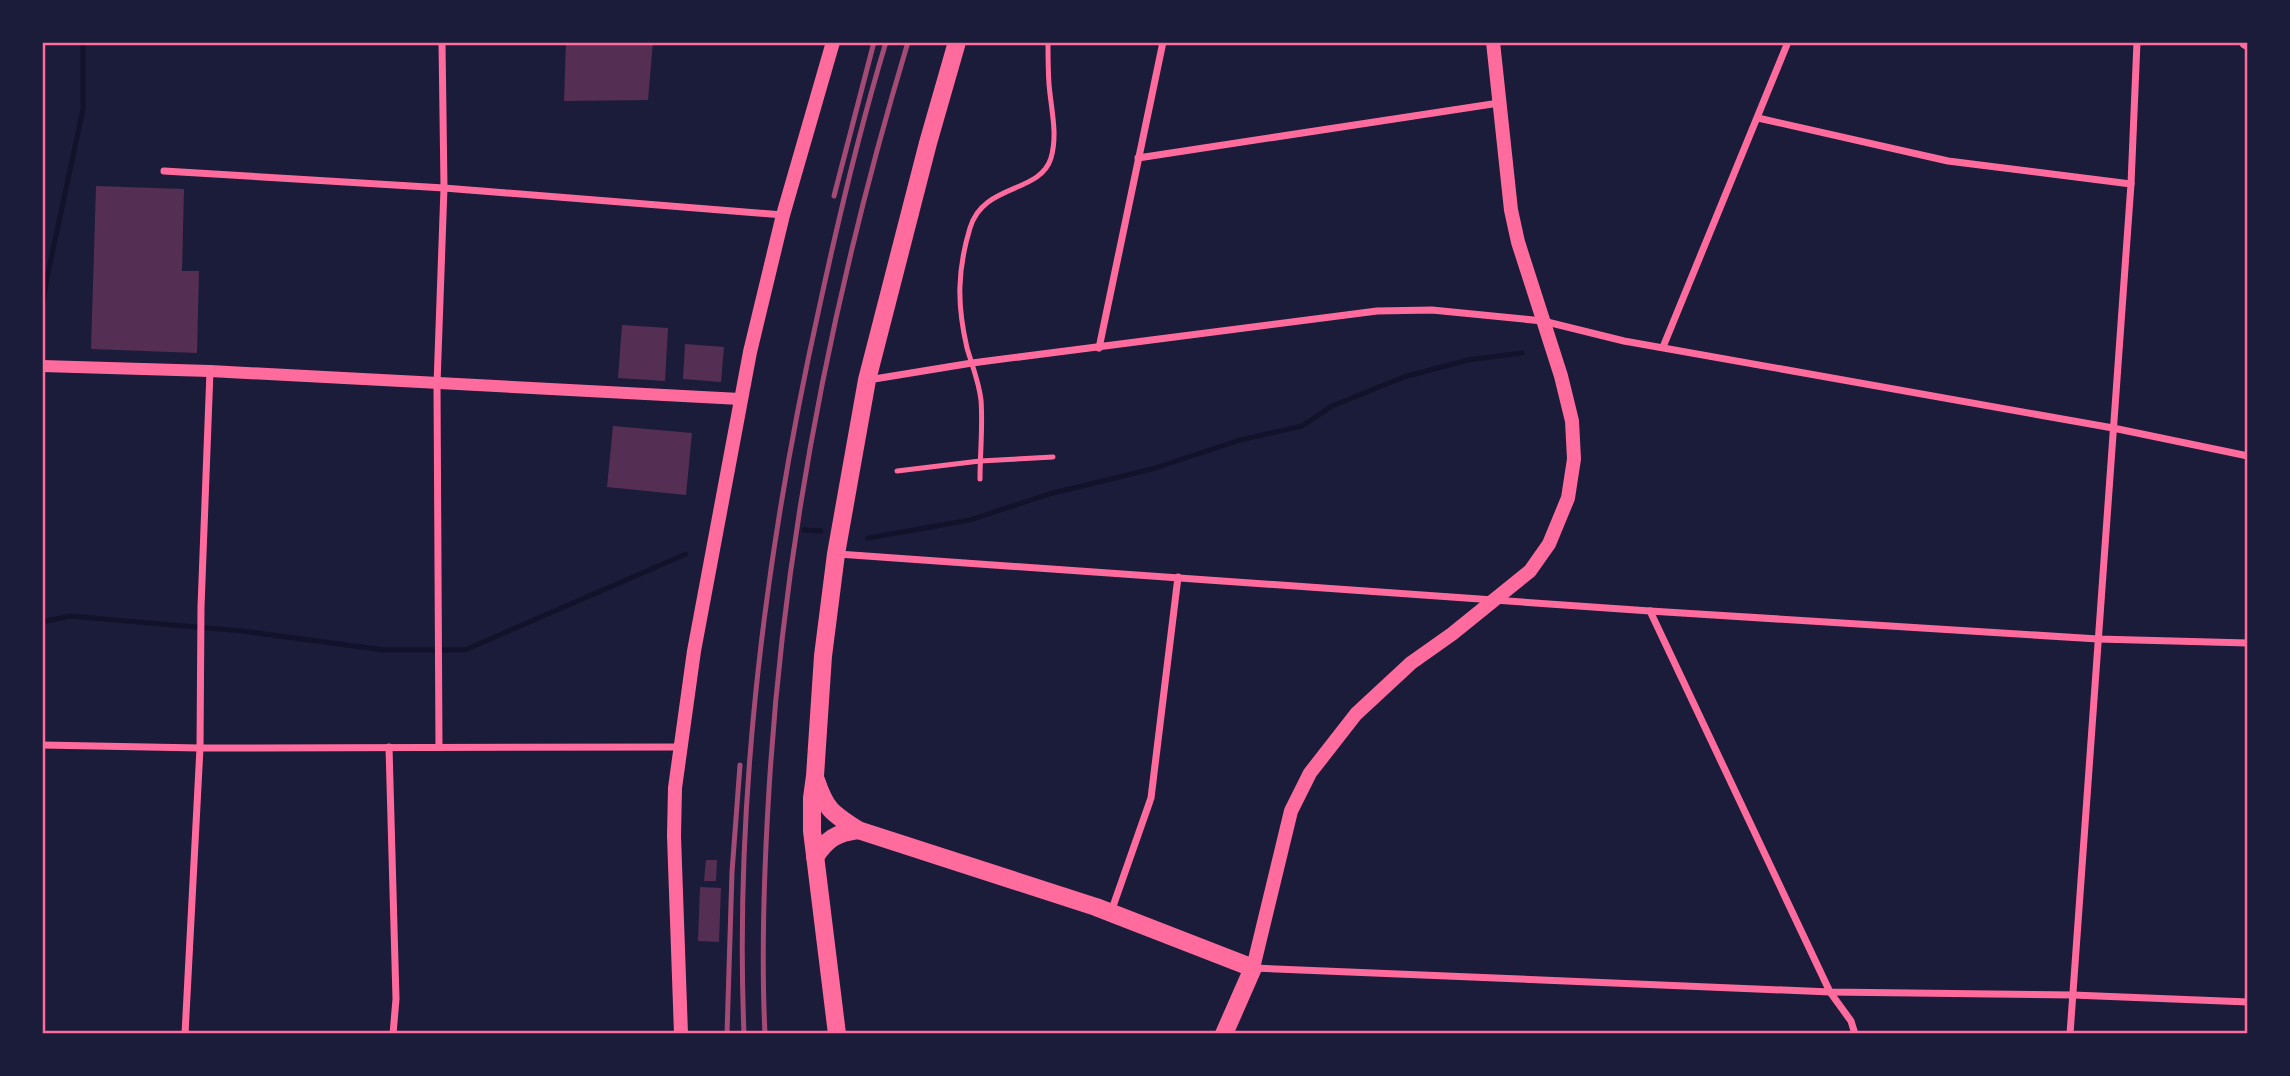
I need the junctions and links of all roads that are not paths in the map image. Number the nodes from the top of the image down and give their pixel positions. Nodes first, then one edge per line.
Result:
1 (442, 42) edge
2 (833, 42) edge
3 (957, 42) edge
4 (1048, 42) edge
5 (1163, 42) edge
6 (1493, 42) edge
7 (1788, 42) edge
8 (2137, 42) edge
9 (1499, 103) junction
10 (1758, 118) junction
11 (1138, 158) junction
12 (164, 171) dead end
13 (2131, 184) junction
14 (444, 188) junction
15 (783, 215) junction
16 (1543, 321) junction
17 (1663, 347) junction
18 (1099, 348) junction
19 (972, 363) junction
20 (48, 366) edge
21 (210, 371) junction
22 (867, 380) junction
23 (438, 384) junction
24 (740, 398) junction
25 (2113, 428) junction
26 (2248, 456) edge
27 (1053, 457) dead end
28 (979, 461) junction
29 (897, 471) dead end
30 (980, 479) dead end
31 (836, 554) junction
32 (1178, 577) junction
33 (1495, 598) junction
34 (1650, 611) junction
35 (2098, 639) junction
36 (2248, 643) edge
37 (42, 745) edge
38 (389, 747) junction
39 (439, 747) junction
40 (680, 747) junction
41 (200, 748) junction
42 (815, 776) junction
43 (858, 830) junction
44 (815, 857) junction
45 (1111, 912) junction
46 (1253, 968) junction
47 (1830, 992) junction
48 (2073, 995) junction
49 (2248, 1002) edge
50 (185, 1034) edge
51 (393, 1034) edge
52 (681, 1034) edge
53 (837, 1034) edge
54 (1224, 1034) edge
55 (1855, 1034) edge
56 (2070, 1034) edge

1 - 14 street
2 - 15 main road
3 - 22 main road
4 - 19 lane
5 - 11 street
6 - 9 main road
7 - 10 street
8 - 13 street
9 - 11 street
9 - 16 main road
10 - 13 street
10 - 17 street
11 - 18 street
12 - 14 street
13 - 25 street
14 - 15 street
14 - 23 street
15 - 24 main road
16 - 17 street
16 - 18 street
16 - 33 main road
17 - 25 street
18 - 19 street
19 - 22 street
19 - 28 lane
20 - 21 street
21 - 23 street
21 - 41 street
22 - 31 main road
23 - 24 street
23 - 39 street
24 - 40 main road
25 - 26 street
25 - 35 street
27 - 28 lane
28 - 29 lane
28 - 30 lane
31 - 32 street
31 - 42 main road
32 - 33 street
32 - 45 street
33 - 34 street
33 - 46 main road
34 - 35 street
34 - 47 street
35 - 36 street
35 - 48 street
37 - 41 street
38 - 39 street
38 - 41 street
38 - 51 street
39 - 40 street
40 - 52 main road
41 - 50 street
42 - 43 main road
42 - 44 main road
43 - 44 main road
43 - 45 main road
44 - 53 main road
45 - 46 main road
46 - 47 street
46 - 54 main road
47 - 48 street
47 - 55 street
48 - 49 street
48 - 56 street

